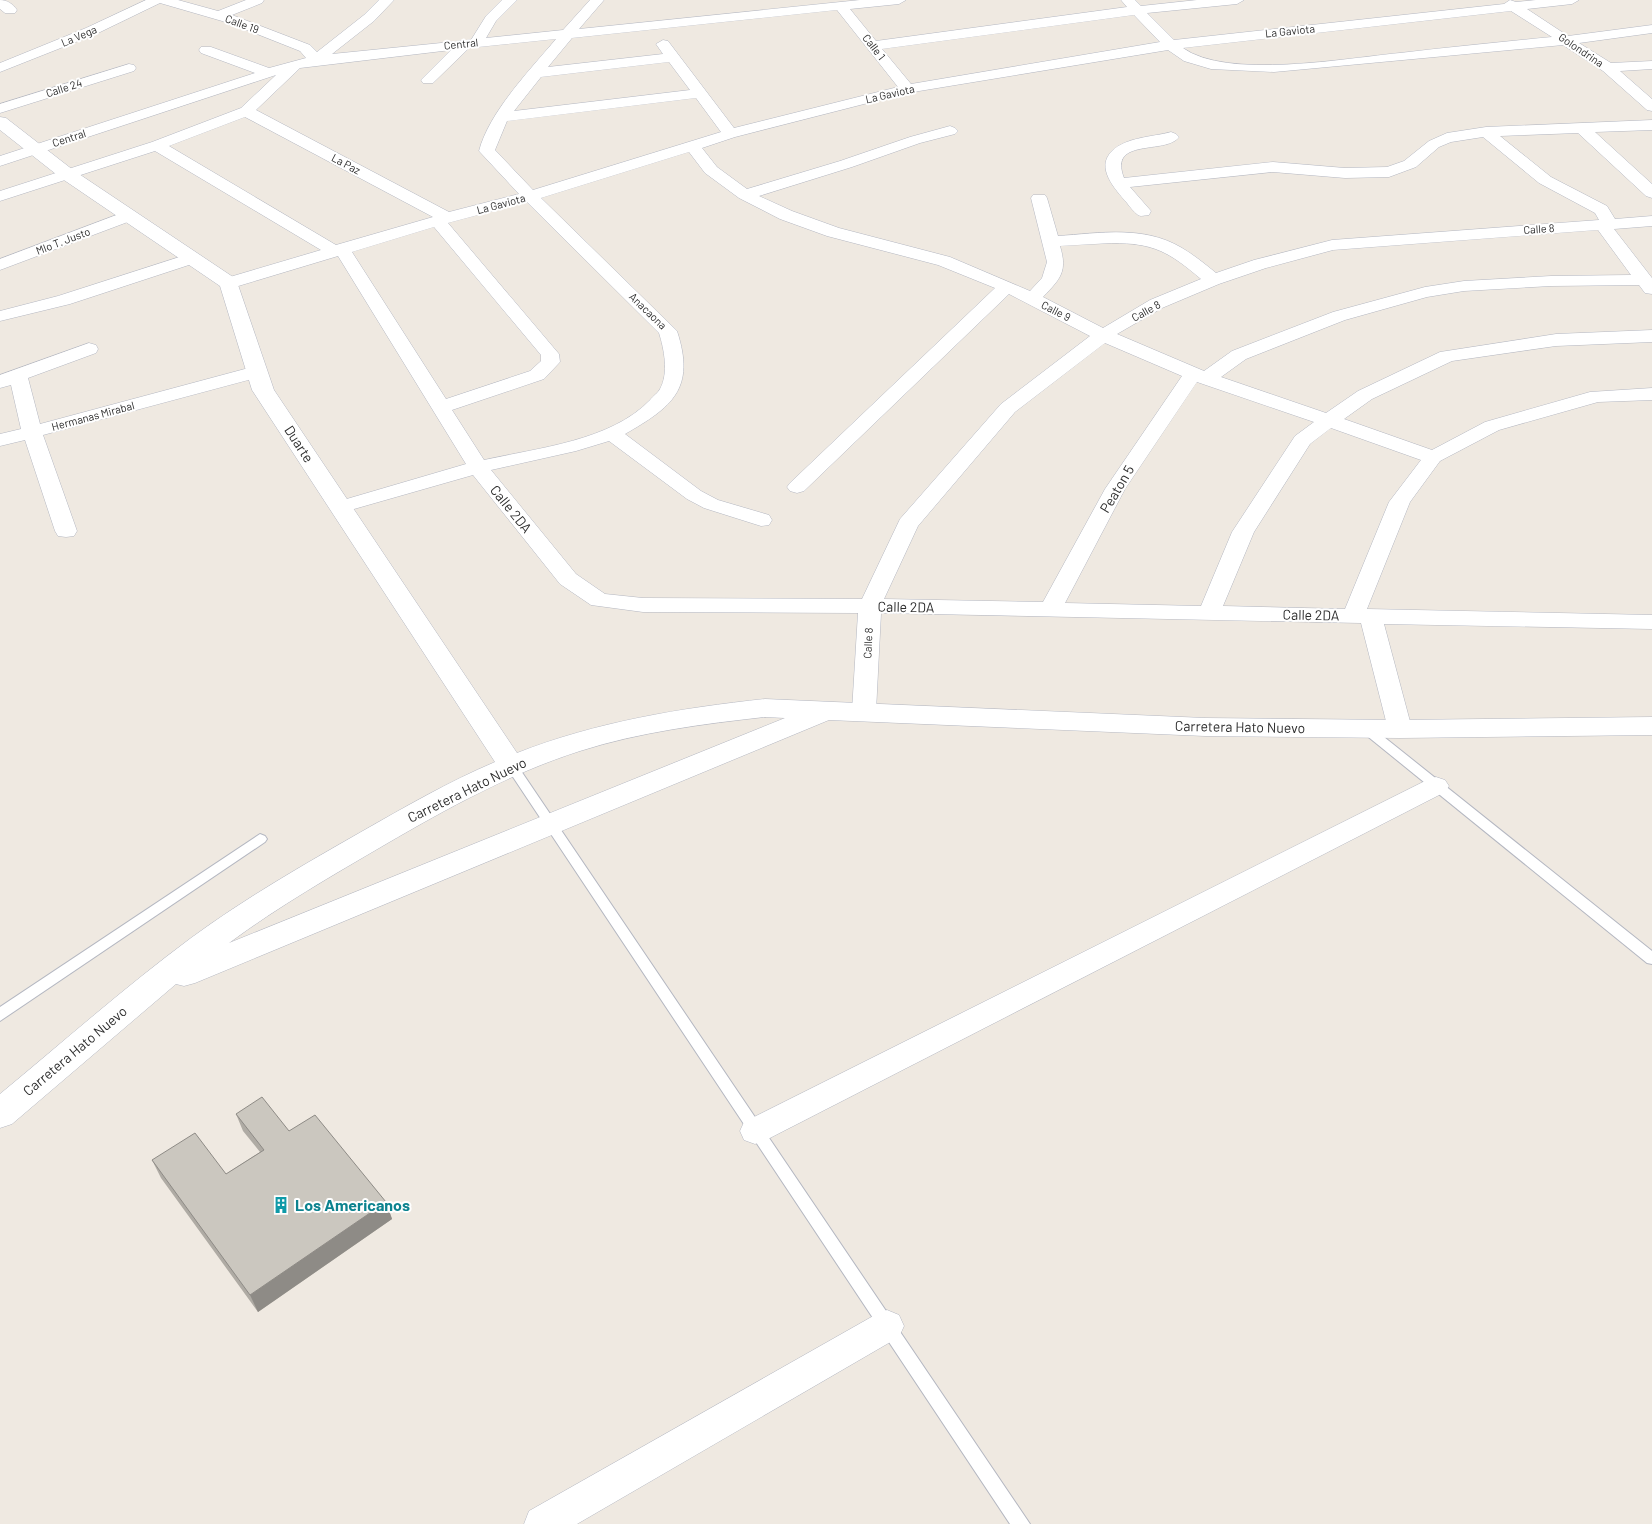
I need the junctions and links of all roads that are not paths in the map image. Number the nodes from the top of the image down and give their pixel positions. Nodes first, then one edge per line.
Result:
1 (157, 0) edge
2 (163, 0) edge
3 (257, 0) edge
4 (387, 0) edge
5 (510, 0) edge
6 (597, 0) edge
7 (747, 0) edge
8 (899, 0) edge
9 (1128, 0) edge
10 (1237, 0) edge
11 (1572, 0) edge
12 (1510, 3) edge
13 (841, 6) junction
14 (1138, 10) junction
15 (754, 14) junction
16 (219, 16) junction
17 (1366, 23) junction
18 (649, 25) junction
19 (1652, 29) edge
20 (568, 32) junction
21 (1380, 34) dead end
22 (1566, 40) junction
23 (472, 42) junction
24 (1170, 45) junction
25 (1393, 45) dead end
26 (873, 46) junction
27 (206, 50) dead end
28 (1407, 56) junction
29 (673, 57) junction
30 (316, 60) junction
31 (296, 64) junction
32 (1652, 65) edge
33 (0, 68) edge
34 (129, 68) dead end
35 (1608, 68) junction
36 (269, 73) junction
37 (536, 73) junction
38 (428, 80) dead end
39 (907, 89) junction
40 (699, 93) junction
41 (1652, 107) edge
42 (0, 109) edge
43 (246, 111) junction
44 (502, 117) junction
45 (0, 122) edge
46 (1652, 125) edge
47 (1582, 128) junction
48 (950, 131) dead end
49 (1486, 132) junction
50 (730, 134) junction
51 (1171, 137) dead end
52 (157, 145) junction
53 (694, 146) junction
54 (36, 149) junction
55 (0, 161) edge
56 (66, 174) junction
57 (1119, 183) junction
58 (1652, 193) edge
59 (745, 195) junction
60 (0, 196) edge
61 (530, 196) junction
62 (1039, 198) dead end
63 (1143, 211) dead end
64 (127, 216) junction
65 (442, 220) junction
66 (1652, 221) edge
67 (1606, 225) junction
68 (1052, 242) junction
69 (338, 250) junction
70 (192, 258) junction
71 (0, 265) edge
72 (1213, 280) junction
73 (229, 283) junction
74 (1006, 286) junction
75 (1648, 286) edge
76 (1032, 299) junction
77 (0, 316) edge
78 (1103, 335) junction
79 (1652, 336) edge
80 (89, 349) dead end
81 (256, 372) junction
82 (1200, 376) junction
83 (9, 379) edge
84 (1652, 394) edge
85 (442, 407) junction
86 (1330, 420) junction
87 (32, 432) junction
88 (612, 434) junction
89 (0, 440) edge
90 (1434, 457) junction
91 (478, 467) junction
92 (797, 487) dead end
93 (340, 507) junction
94 (761, 520) dead end
95 (66, 531) dead end
96 (870, 606) junction
97 (1050, 610) junction
98 (1210, 613) junction
99 (1362, 616) junction
100 (1652, 622) edge
101 (829, 710) junction
102 (864, 711) junction
103 (1652, 726) edge
104 (1365, 728) junction
105 (1400, 729) junction
106 (512, 765) junction
107 (1436, 786) junction
108 (552, 824) junction
109 (260, 840) dead end
110 (1652, 959) edge
111 (150, 987) junction
112 (0, 1015) edge
113 (6, 1102) edge
114 (756, 1131) junction
115 (887, 1326) junction
116 (542, 1524) edge
117 (1021, 1524) edge

1 - 33 street, La Vega
2 - 16 street, Calle 19
3 - 16 street
4 - 30 street
5 - 23 street
6 - 20 street, Anacaona
7 - 15 street
8 - 13 street, Central
9 - 14 street
10 - 14 street
11 - 12 street, La Gaviota
12 - 17 street, La Gaviota
12 - 22 street, Golondrina
13 - 15 street, Central
13 - 26 street, Calle 1
14 - 24 street
14 - 26 street
15 - 18 street, Central
16 - 30 street, Calle 19
17 - 21 street
17 - 24 street, La Gaviota
18 - 20 street, Central
18 - 29 street
19 - 22 street
20 - 23 street, Central
20 - 37 street, Anacaona
22 - 28 street
22 - 35 street, Golondrina
23 - 30 street, Central
23 - 38 street
24 - 28 street
24 - 39 street, La Gaviota
25 - 28 street
26 - 39 street, Calle 1
27 - 36 street
29 - 37 street
29 - 40 street
30 - 31 street, Central
31 - 36 street, Central
31 - 43 street
32 - 35 street
34 - 42 street, Calle 24
35 - 41 street, Golondrina
36 - 54 street, Central
37 - 44 street, Anacaona
39 - 50 street, La Gaviota
40 - 44 street
40 - 50 street
43 - 52 street
43 - 65 street, La Paz
44 - 61 street, Anacaona
45 - 54 main road
46 - 47 street
47 - 49 street
47 - 58 street
48 - 59 street
49 - 57 street
49 - 67 street
50 - 53 street, La Gaviota
51 - 57 street
52 - 56 street
52 - 69 street
53 - 59 street, Calle 9
53 - 61 street, La Gaviota
54 - 55 street, Central
54 - 56 main road
56 - 60 street
56 - 64 main road
57 - 63 street
59 - 74 street, Calle 9
61 - 65 street, La Gaviota
61 - 88 street, Anacaona
62 - 68 street
64 - 70 main road
64 - 71 street, Mlo T. Justo
65 - 69 street, La Gaviota
65 - 85 street
66 - 67 street, Calle 8
67 - 72 street, Calle 8
67 - 75 street
68 - 72 street
68 - 76 street
69 - 73 street, La Gaviota
69 - 85 street, Calle 2DA
70 - 73 main road
70 - 77 street
72 - 78 street, Calle 8
73 - 81 main road, Duarte
74 - 76 street, Calle 9
74 - 92 street
75 - 82 street, Peaton 5
76 - 78 street, Calle 9
78 - 82 street, Calle 9
78 - 96 street, Calle 8
79 - 86 street
80 - 83 street
81 - 87 street, Hermanas Mirabal
81 - 93 main road, Duarte
82 - 86 street, Calle 9
82 - 97 street, Peaton 5
83 - 87 street
84 - 90 street
85 - 91 street, Calle 2DA
86 - 90 street, Calle 9
86 - 98 street
87 - 89 street
87 - 95 street, Hermanas Mirabal
88 - 91 street, Anacaona
88 - 94 street
90 - 99 street
91 - 93 street, Anacaona
91 - 96 street, Calle 2DA
93 - 106 main road, Duarte
96 - 97 street, Calle 2DA
96 - 102 street, Calle 8
97 - 98 street, Calle 2DA
98 - 99 street, Calle 2DA
99 - 100 street, Calle 2DA
99 - 105 street
101 - 102 main road, Carretera Hato Nuevo
101 - 106 main road, Carretera Hato Nuevo
101 - 108 main road, Carretera Hato Nuevo
102 - 104 main road, Carretera Hato Nuevo
103 - 105 main road, Carretera Hato Nuevo
104 - 105 main road, Carretera Hato Nuevo
104 - 107 lane
106 - 108 lane, Duarte
106 - 111 main road, Carretera Hato Nuevo
107 - 110 lane
107 - 114 street
108 - 111 main road, Carretera Hato Nuevo
108 - 114 lane, Duarte
109 - 112 lane
111 - 113 main road, Carretera Hato Nuevo
114 - 115 lane, Duarte
115 - 116 street
115 - 117 lane, Duarte

